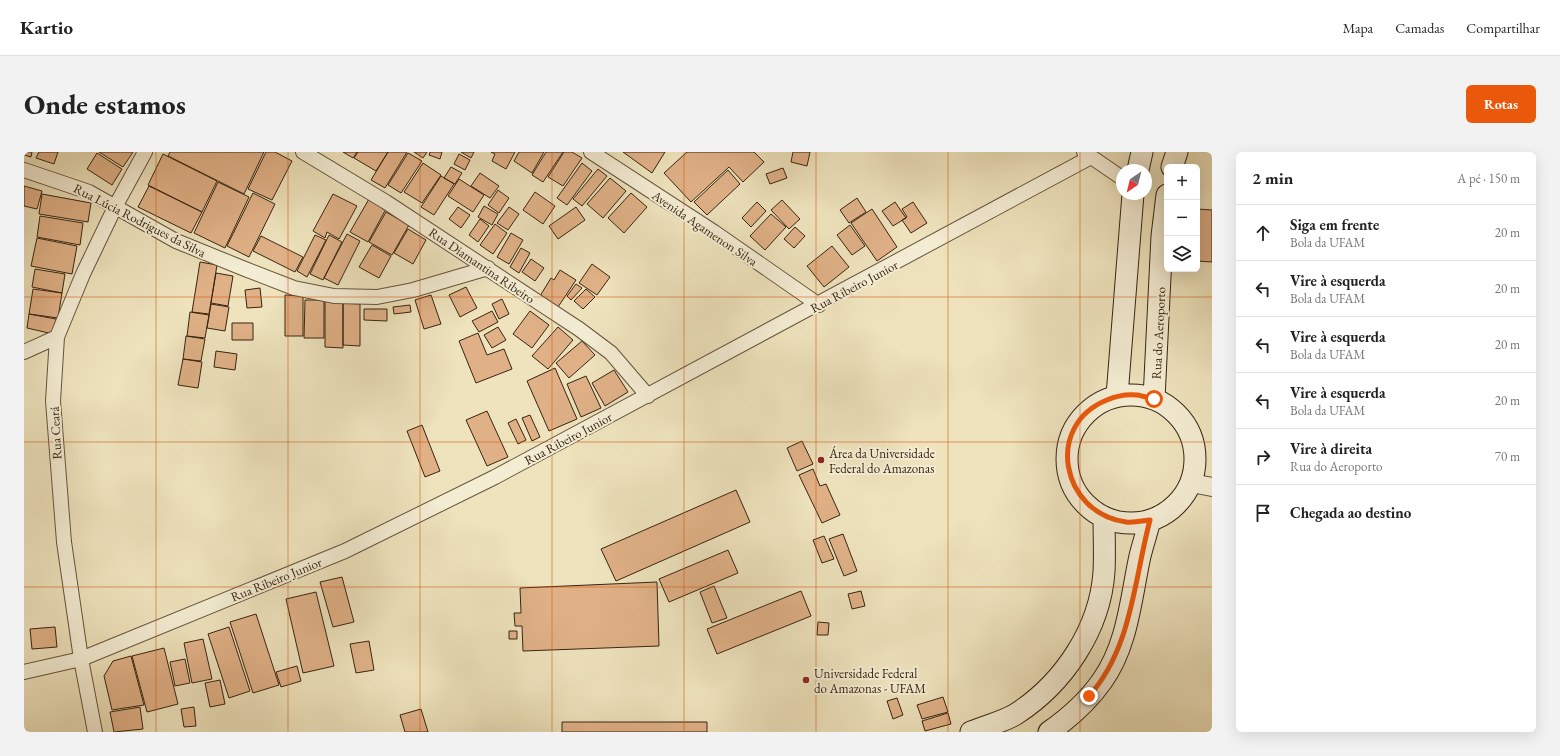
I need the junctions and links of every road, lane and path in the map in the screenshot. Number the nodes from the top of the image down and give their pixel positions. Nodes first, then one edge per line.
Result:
1 (145, 152) edge
2 (302, 152) edge
3 (591, 152) edge
4 (1142, 152) edge
5 (1177, 152) edge
6 (1087, 155) edge
7 (1139, 164) edge
8 (1173, 164) edge
9 (24, 170) edge
10 (1116, 174) edge
11 (1133, 200) edge
12 (1166, 200) edge
13 (115, 207) junction
14 (488, 268) junction
15 (819, 305) junction
16 (57, 337) junction
17 (24, 352) edge
18 (648, 396) junction
19 (1117, 396) junction
20 (1154, 399) junction
21 (1191, 483) junction
22 (1212, 487) edge
23 (1104, 517) junction
24 (1150, 520) junction
25 (81, 660) junction
26 (24, 672) edge
27 (94, 732) edge
28 (971, 732) edge
29 (1050, 732) edge

1 - 13 street, Rua Ceará
2 - 14 street, Rua Diamantina Ribeiro
3 - 15 street, Avenida Agamenon Silva
4 - 7 main road
5 - 8 main road
6 - 10 street
6 - 15 street, Rua Ribeiro Junior
9 - 13 street, Rua Lúcia Rodrigues da Silva
11 - 19 main road
12 - 20 main road, Rua do Aeroporto
13 - 14 street, Rua Lúcia Rodrigues da Silva
13 - 16 street, Rua Ceará
14 - 18 street, Rua Diamantina Ribeiro
15 - 18 street, Rua Ribeiro Junior
16 - 17 street
16 - 25 street, Rua Ceará
18 - 25 street, Rua Ribeiro Junior
19 - 20 main road
19 - 23 main road
20 - 21 main road
21 - 22 street
21 - 24 main road
23 - 24 main road
23 - 28 main road
24 - 29 main road
25 - 26 street, Rua Ribeiro Junior
25 - 27 street, Rua Ceará

